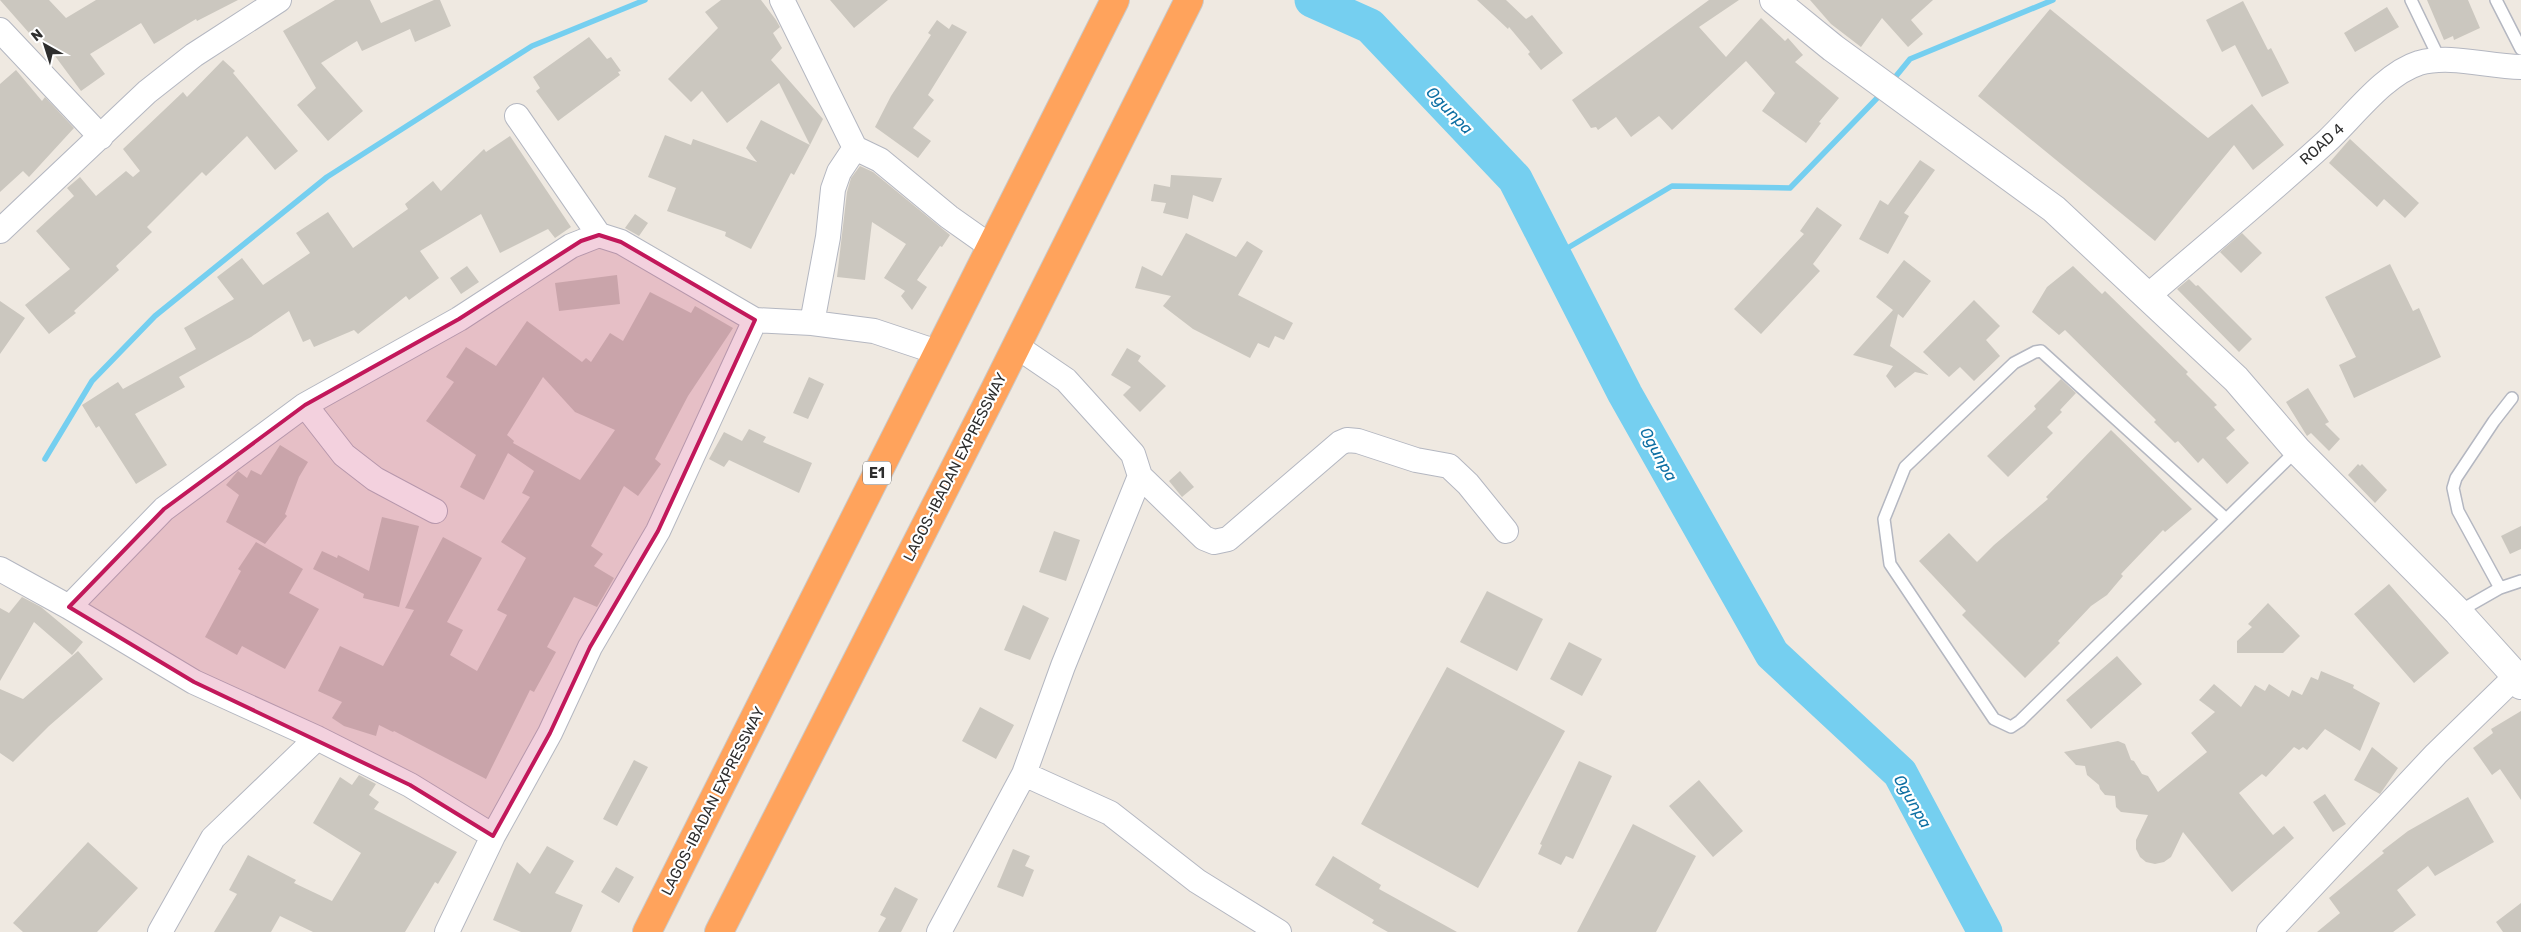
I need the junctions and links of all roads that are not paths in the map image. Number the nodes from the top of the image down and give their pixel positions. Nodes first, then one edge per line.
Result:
1 (279, 0) edge
2 (782, 0) edge
3 (1189, 0) edge
4 (2411, 0) edge
5 (2496, 0) edge
6 (1782, 2) edge
7 (1111, 7) edge
8 (0, 30) edge
9 (2521, 49) edge
10 (2440, 60) junction
11 (2521, 67) edge
12 (517, 116) dead end
13 (102, 137) junction
14 (854, 148) junction
15 (0, 231) edge
16 (599, 234) junction
17 (990, 246) junction
18 (2149, 295) junction
19 (755, 320) junction
20 (812, 323) junction
21 (1016, 346) junction
22 (937, 352) junction
23 (2512, 398) dead end
24 (305, 405) junction
25 (2296, 450) junction
26 (1140, 476) junction
27 (435, 511) dead end
28 (2225, 518) junction
29 (1506, 532) dead end
30 (0, 569) edge
31 (2521, 581) edge
32 (2500, 588) junction
33 (68, 607) junction
34 (2458, 612) junction
35 (2518, 680) edge
36 (317, 738) junction
37 (1024, 774) junction
38 (493, 836) junction
39 (160, 932) edge
40 (447, 932) edge
41 (647, 932) edge
42 (719, 932) edge
43 (939, 932) edge
44 (1279, 932) edge
45 (2269, 932) edge

1 - 13 street
2 - 14 street
3 - 21 highway, LAGOS-IBADAN EXPRESSWAY
4 - 10 lane
5 - 9 lane
6 - 18 street
7 - 17 highway, LAGOS-IBADAN EXPRESSWAY / E1
8 - 13 street
10 - 11 street, ROAD 4
10 - 18 street, ROAD 4
12 - 16 street
13 - 15 street
14 - 17 street
14 - 20 street
16 - 19 street
16 - 24 street
17 - 22 highway, LAGOS-IBADAN EXPRESSWAY / E1
18 - 25 street
19 - 20 street
19 - 38 street
20 - 22 street
21 - 26 street
21 - 42 highway, LAGOS-IBADAN EXPRESSWAY
22 - 41 highway, LAGOS-IBADAN EXPRESSWAY / E1
23 - 32 lane
24 - 27 street
24 - 33 street
25 - 28 lane
25 - 34 street
26 - 29 street
26 - 37 street
28 - 28 lane
30 - 33 street
31 - 32 lane
32 - 34 lane
33 - 36 street
34 - 35 street
35 - 45 street
36 - 38 street
36 - 39 street
37 - 43 street
37 - 44 street
38 - 40 street

